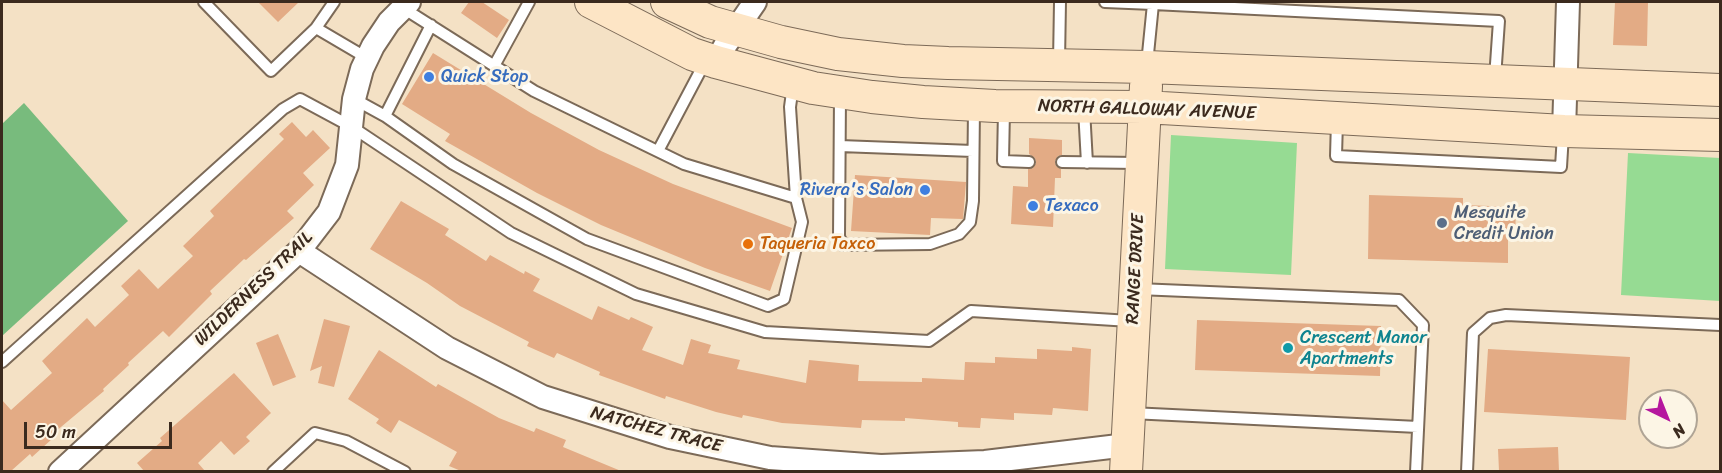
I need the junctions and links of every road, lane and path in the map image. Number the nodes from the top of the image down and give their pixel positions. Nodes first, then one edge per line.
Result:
1 (204, 2) edge
2 (334, 2) edge
3 (529, 2) edge
4 (591, 2) edge
5 (667, 2) edge
6 (755, 2) edge
7 (1059, 2) edge
8 (1106, 2) edge
9 (1568, 2) edge
10 (1153, 3) edge
11 (406, 4) edge
12 (431, 25) junction
13 (316, 28) junction
14 (736, 30) junction
15 (367, 58) junction
16 (711, 60) junction
17 (1059, 65) junction
18 (494, 66) junction
19 (1147, 67) junction
20 (1494, 81) junction
21 (794, 83) junction
22 (1566, 84) junction
23 (1720, 90) edge
24 (840, 92) junction
25 (354, 99) junction
26 (989, 106) junction
27 (1084, 106) junction
28 (1144, 106) junction
29 (385, 116) junction
30 (352, 127) junction
31 (1564, 130) junction
32 (1720, 135) edge
33 (840, 146) junction
34 (658, 151) junction
35 (973, 152) junction
36 (1029, 162) dead end
37 (1062, 162) dead end
38 (1087, 163) junction
39 (1141, 163) junction
40 (796, 198) junction
41 (298, 251) junction
42 (1135, 288) junction
43 (1134, 321) junction
44 (1720, 325) edge
45 (2, 362) edge
46 (1129, 413) junction
47 (1418, 427) junction
48 (1126, 458) edge
49 (768, 465) edge
50 (60, 471) edge
51 (273, 471) edge
52 (405, 471) edge
53 (1416, 471) edge
54 (1467, 471) edge

1 - 13 lane
2 - 13 lane
3 - 18 lane
4 - 16 main road, NORTH GALLOWAY AVENUE
5 - 14 main road
6 - 14 street
7 - 17 lane
8 - 10 lane
9 - 22 street
10 - 19 lane
10 - 20 lane
11 - 12 lane
11 - 15 street, WILDERNESS TRAIL
12 - 18 lane
12 - 29 lane
13 - 15 lane
14 - 16 street
14 - 17 main road
15 - 25 street, WILDERNESS TRAIL
16 - 21 main road, NORTH GALLOWAY AVENUE
16 - 34 lane
17 - 19 main road
18 - 34 lane
19 - 20 main road
19 - 28 main road, RANGE DRIVE
20 - 22 main road
21 - 24 main road, NORTH GALLOWAY AVENUE
21 - 40 lane
22 - 23 main road
22 - 31 street
24 - 26 main road, NORTH GALLOWAY AVENUE
24 - 33 lane
25 - 29 lane
25 - 30 street, WILDERNESS TRAIL
26 - 27 main road, NORTH GALLOWAY AVENUE
26 - 35 lane
26 - 36 lane
27 - 28 main road, NORTH GALLOWAY AVENUE
27 - 38 lane
28 - 31 main road, NORTH GALLOWAY AVENUE
28 - 39 main road, RANGE DRIVE
29 - 40 lane
30 - 41 street, WILDERNESS TRAIL
30 - 43 lane
30 - 45 lane
31 - 32 main road, NORTH GALLOWAY AVENUE
33 - 35 lane
33 - 35 lane
34 - 40 lane
37 - 38 lane
38 - 39 lane
39 - 42 main road, RANGE DRIVE
41 - 49 street, NATCHEZ TRACE
41 - 50 street, WILDERNESS TRAIL
42 - 43 main road, RANGE DRIVE
42 - 47 lane
43 - 46 main road, RANGE DRIVE
44 - 54 lane
46 - 47 lane
46 - 48 main road, RANGE DRIVE
47 - 53 lane
48 - 49 street, NATCHEZ TRACE
51 - 52 lane

